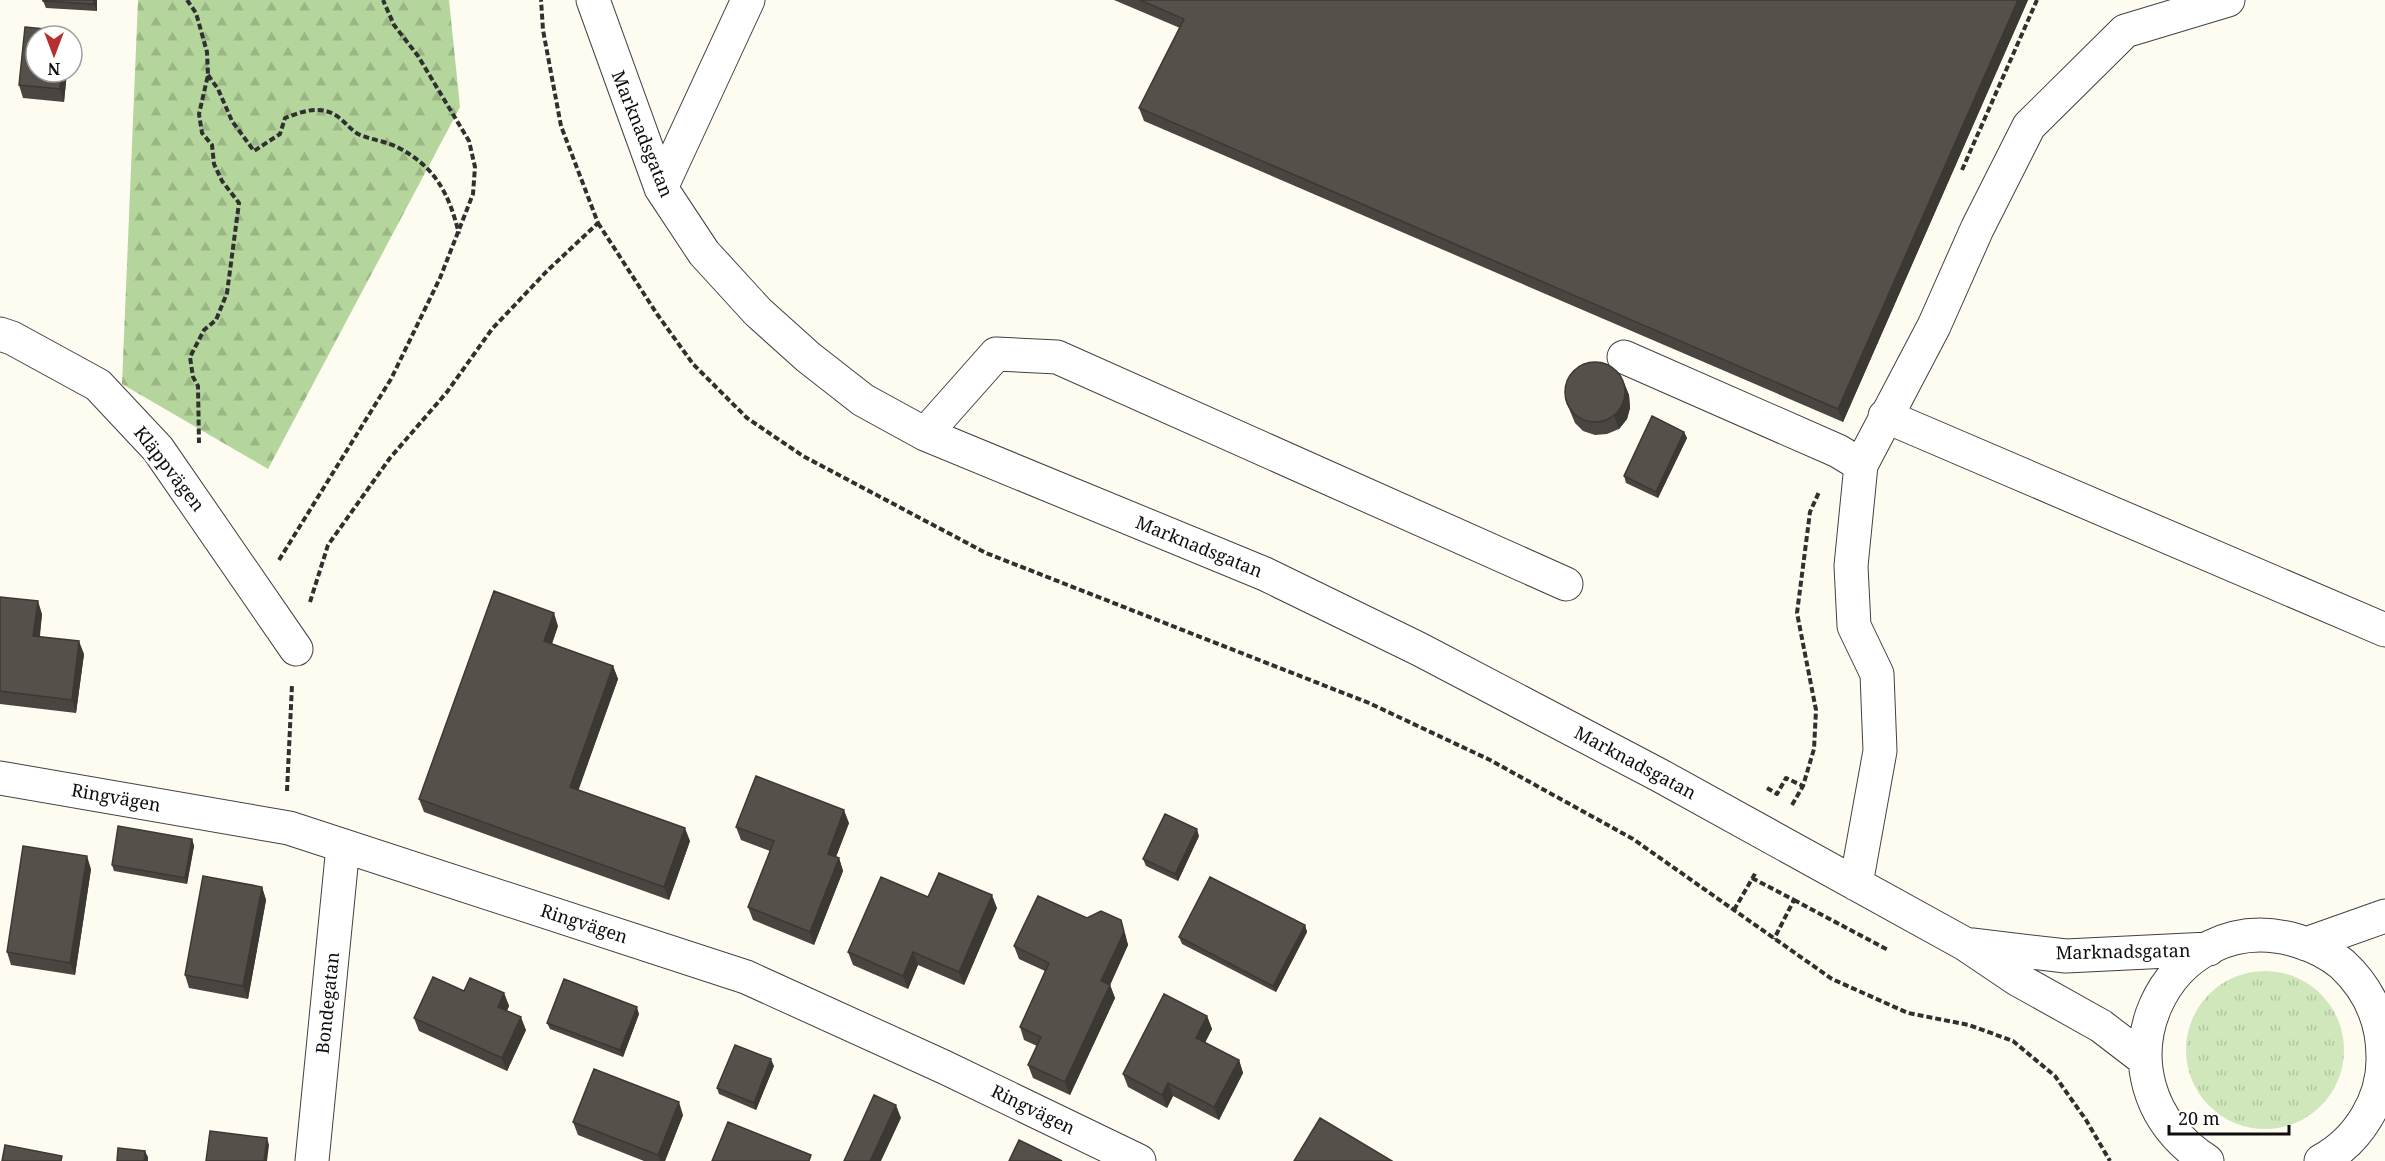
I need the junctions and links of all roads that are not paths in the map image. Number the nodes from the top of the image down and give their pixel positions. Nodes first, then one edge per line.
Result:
1 (593, 0) edge
2 (748, 0) edge
3 (2228, 0) edge
4 (661, 188) junction
5 (0, 334) edge
6 (1624, 357) dead end
7 (1886, 416) junction
8 (925, 434) junction
9 (1861, 465) junction
10 (1566, 584) dead end
11 (2385, 630) edge
12 (296, 649) road end
13 (0, 778) edge
14 (343, 846) junction
15 (1856, 884) junction
16 (2385, 916) edge
17 (1965, 944) junction
18 (2306, 944) junction
19 (2209, 949) junction
20 (2382, 1019) edge
21 (2144, 1059) junction
22 (2378, 1117) edge
23 (312, 1161) edge
24 (1139, 1161) edge
25 (2207, 1161) edge
26 (2321, 1161) edge

1 - 4 street, Marknadsgatan
2 - 4 street
3 - 7 street
4 - 8 street, Marknadsgatan
5 - 12 street, Kläppvägen
6 - 9 street
7 - 9 street
7 - 11 street
8 - 10 street
8 - 15 street, Marknadsgatan
9 - 15 street
13 - 14 street, Ringvägen
14 - 23 street, Bondegatan
14 - 24 street, Ringvägen
15 - 17 street, Marknadsgatan
16 - 18 street
17 - 19 street, Marknadsgatan
17 - 21 street, Marknadsgatan
18 - 19 street
18 - 20 street
19 - 21 street
20 - 22 street
21 - 25 street
22 - 26 street

